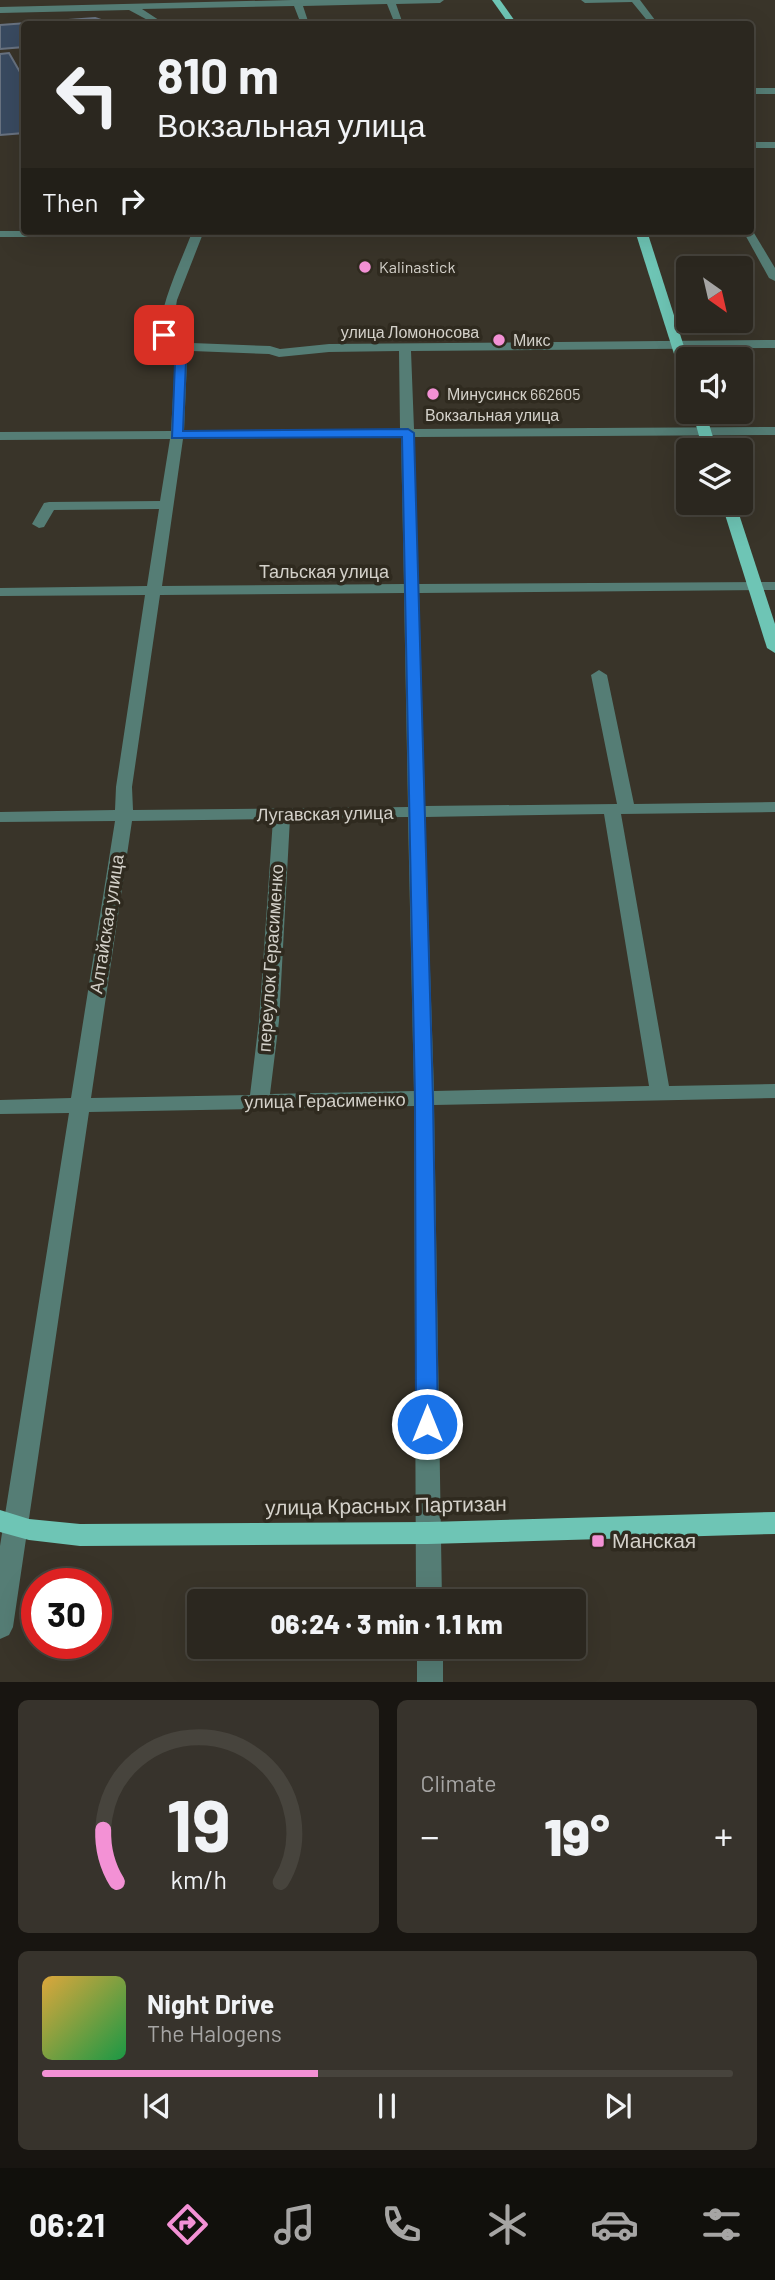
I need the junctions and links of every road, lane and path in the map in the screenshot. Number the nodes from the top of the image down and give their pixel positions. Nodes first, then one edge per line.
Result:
1 (121, 0) edge
2 (439, 0) edge
3 (496, 0) edge
4 (585, 0) edge
5 (633, 0) edge
6 (388, 1) edge
7 (297, 2) edge
8 (132, 7) junction
9 (0, 10) edge
10 (156, 21) edge
11 (304, 21) edge
12 (398, 21) edge
13 (511, 21) edge
14 (651, 21) edge
15 (775, 91) edge
16 (754, 92) edge
17 (754, 145) edge
18 (775, 145) edge
19 (0, 234) edge
20 (21, 234) edge
21 (195, 235) edge
22 (641, 235) edge
23 (751, 235) edge
24 (775, 278) edge
25 (775, 344) edge
26 (676, 347) edge
27 (678, 347) joint
28 (405, 348) junction
29 (173, 352) junction
30 (702, 424) edge
31 (704, 431) junction
32 (775, 431) edge
33 (408, 433) junction
34 (177, 435) junction
35 (0, 436) edge
36 (706, 438) edge
37 (166, 505) junction
38 (732, 515) edge
39 (39, 524) dead end
40 (755, 586) junction
41 (775, 586) edge
42 (411, 590) junction
43 (0, 592) edge
44 (155, 592) junction
45 (775, 648) edge
46 (599, 675) dead end
47 (775, 807) edge
48 (619, 810) junction
49 (415, 813) junction
50 (282, 814) junction
51 (0, 817) edge
52 (124, 817) junction
53 (775, 1091) edge
54 (660, 1093) junction
55 (424, 1099) junction
56 (259, 1102) junction
57 (78, 1105) junction
58 (0, 1107) edge
59 (775, 1523) edge
60 (8, 1524) edge
61 (428, 1533) junction
62 (429, 1589) edge
63 (0, 1627) edge
64 (430, 1659) edge
65 (430, 1682) edge

1 - 8 street
2 - 6 street
3 - 13 main road
4 - 5 street
5 - 14 street
6 - 7 street
6 - 12 street
7 - 8 street
7 - 11 street
8 - 9 street
8 - 10 street
15 - 16 street
17 - 18 street
19 - 20 street
21 - 29 street, Алтайская улица
22 - 27 main road
23 - 24 street
25 - 27 street, улица Ломоносова
26 - 28 street, улица Ломоносова
28 - 29 street, улица Ломоносова
28 - 33 street
29 - 34 street, Алтайская улица
30 - 31 main road
31 - 32 street, Вокзальная улица
31 - 33 street, Вокзальная улица
31 - 36 main road
33 - 34 street, Вокзальная улица
33 - 42 street
34 - 35 street, Вокзальная улица
34 - 37 street, Алтайская улица
37 - 39 street
37 - 44 street, Алтайская улица
38 - 40 main road
40 - 41 street, Тальская улица
40 - 42 street, Тальская улица
40 - 45 main road
42 - 44 street, Тальская улица
42 - 49 street
43 - 44 street, Тальская улица
44 - 52 street, Алтайская улица
46 - 48 street
47 - 48 street, Лугавская улица
48 - 49 street, Лугавская улица
48 - 54 street
49 - 50 street, Лугавская улица
49 - 55 street
50 - 52 street, Лугавская улица
50 - 56 street, переулок Герасименко
51 - 52 street, Лугавская улица
52 - 57 street, Алтайская улица
53 - 54 street, улица Герасименко
54 - 55 street, улица Герасименко
55 - 56 street, улица Герасименко
55 - 61 street
56 - 57 street, улица Герасименко
57 - 58 street, улица Герасименко
57 - 60 street, Алтайская улица
59 - 61 main road, улица Красных Партизан
60 - 61 main road, улица Красных Партизан
60 - 63 street, Алтайская улица
61 - 62 street
64 - 65 street

